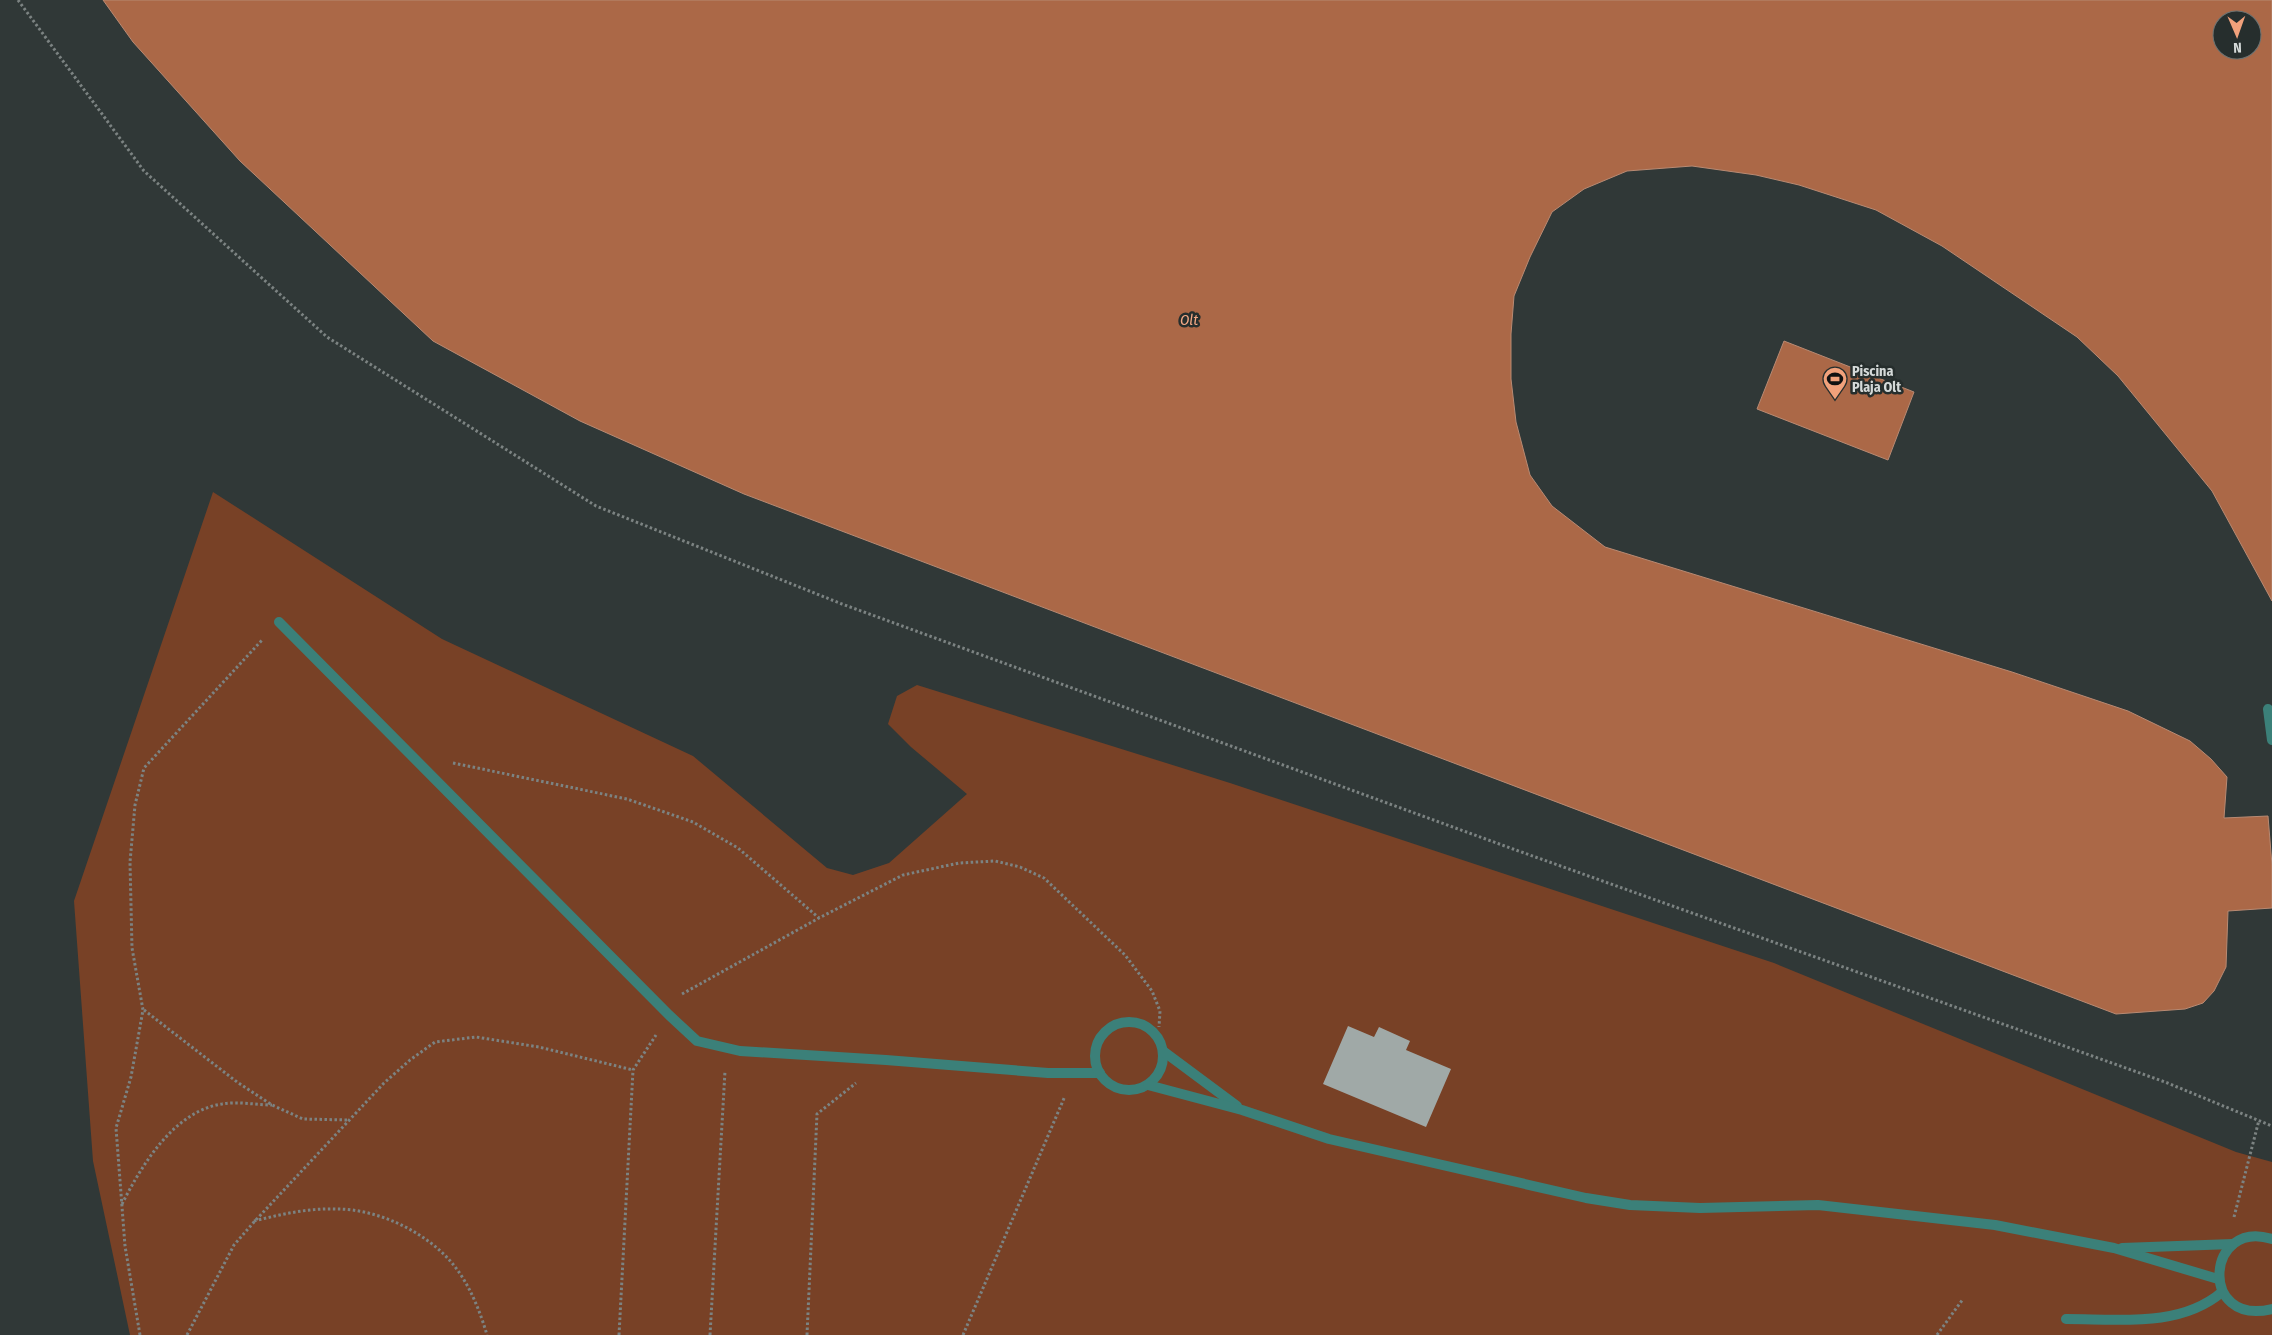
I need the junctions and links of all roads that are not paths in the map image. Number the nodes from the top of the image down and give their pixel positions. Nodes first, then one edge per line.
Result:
1 (279, 622) road end
2 (2268, 709) dead end
3 (2272, 740) edge
4 (1164, 1050) junction
5 (1100, 1073) junction
6 (1148, 1085) junction
7 (1242, 1110) junction
8 (2272, 1239) edge
9 (2230, 1244) junction
10 (2114, 1248) junction
11 (2218, 1279) junction
12 (2222, 1292) junction
13 (2272, 1310) edge
14 (2066, 1319) dead end

1 - 5 lane
2 - 3 lane
4 - 5 lane
4 - 6 lane
4 - 7 lane
5 - 6 lane
6 - 7 lane
7 - 10 lane
8 - 9 lane
9 - 10 lane
9 - 11 lane
10 - 11 lane
11 - 12 lane
12 - 13 lane
12 - 14 lane

